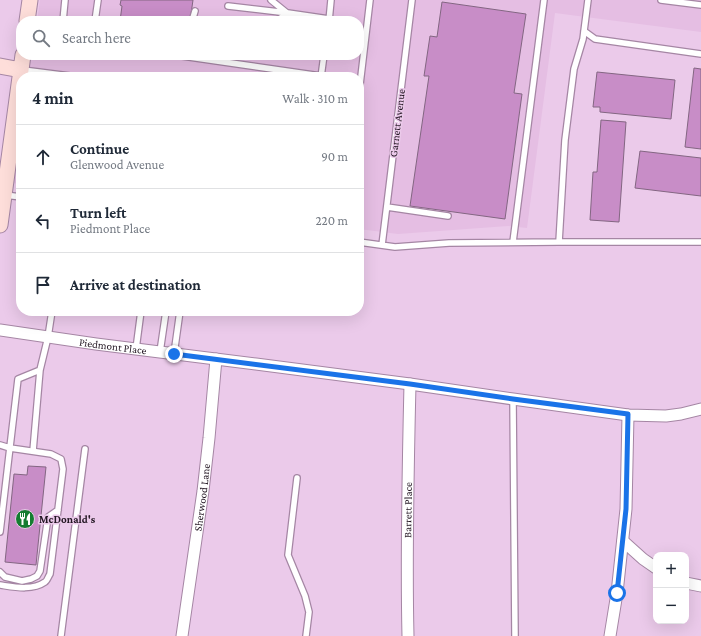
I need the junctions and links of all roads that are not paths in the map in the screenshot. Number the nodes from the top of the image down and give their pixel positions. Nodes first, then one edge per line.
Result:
1 (30, 0) edge
2 (66, 0) edge
3 (98, 0) edge
4 (271, 0) edge
5 (331, 0) edge
6 (370, 0) edge
7 (412, 0) edge
8 (544, 0) edge
9 (588, 0) edge
10 (661, 0) edge
11 (701, 5) edge
12 (228, 6) dead end
13 (288, 13) junction
14 (28, 16) edge
15 (64, 16) edge
16 (96, 16) edge
17 (284, 16) edge
18 (306, 16) edge
19 (329, 16) edge
20 (584, 31) junction
21 (364, 51) edge
22 (701, 54) edge
23 (208, 60) edge
24 (323, 60) edge
25 (363, 60) edge
26 (22, 62) edge
27 (0, 66) edge
28 (21, 72) edge
29 (47, 72) edge
30 (288, 72) edge
31 (322, 72) edge
32 (361, 72) edge
33 (16, 106) edge
34 (4, 195) junction
35 (16, 196) edge
36 (387, 207) junction
37 (448, 216) dead end
38 (0, 225) edge
39 (513, 242) junction
40 (559, 242) junction
41 (701, 242) edge
42 (364, 243) edge
43 (382, 245) junction
44 (51, 316) edge
45 (140, 316) edge
46 (165, 316) edge
47 (179, 316) edge
48 (0, 330) edge
49 (48, 337) junction
50 (136, 349) junction
51 (160, 352) junction
52 (174, 354) junction
53 (216, 359) junction
54 (40, 370) junction
55 (410, 384) junction
56 (513, 399) junction
57 (701, 409) edge
58 (628, 414) junction
59 (0, 445) edge
60 (10, 448) junction
61 (85, 449) dead end
62 (33, 451) junction
63 (297, 478) dead end
64 (58, 510) junction
65 (0, 532) edge
66 (624, 540) junction
67 (653, 566) edge
68 (0, 572) edge
69 (689, 584) edge
70 (0, 585) edge
71 (701, 586) edge
72 (61, 636) edge
73 (182, 636) edge
74 (306, 636) edge
75 (408, 636) edge
76 (515, 636) edge
77 (610, 636) edge

1 - 14 main road
2 - 15 lane
3 - 16 lane
4 - 13 lane
5 - 19 lane
6 - 21 lane
7 - 36 lane, Garnett Avenue
8 - 39 lane
9 - 20 lane
10 - 11 lane
12 - 13 lane
13 - 17 lane
13 - 18 lane
20 - 22 lane
20 - 40 lane
23 - 30 lane
24 - 31 lane
25 - 32 lane
26 - 27 main road
26 - 28 main road
26 - 29 lane
33 - 34 main road
34 - 35 lane
34 - 38 main road
36 - 37 lane
36 - 43 lane, Garnett Avenue
39 - 40 lane
39 - 43 lane
40 - 41 lane
42 - 43 lane
44 - 49 lane
45 - 50 lane
46 - 51 lane
47 - 52 lane
48 - 49 street, Piedmont Place
49 - 50 street, Piedmont Place
49 - 54 lane
50 - 51 street, Piedmont Place
51 - 52 street, Piedmont Place
52 - 53 street, Piedmont Place
53 - 55 street, Piedmont Place
53 - 73 street, Sherwood Lane
54 - 60 lane
54 - 62 lane
55 - 56 street, Piedmont Place
55 - 75 street, Barrett Place
56 - 58 street, Piedmont Place
56 - 76 lane
57 - 58 street, Piedmont Place
58 - 66 street
59 - 60 lane
60 - 62 lane
60 - 65 lane
61 - 72 lane
62 - 64 lane
63 - 74 lane
64 - 68 lane
64 - 70 lane
66 - 67 street
66 - 77 street
69 - 71 street

